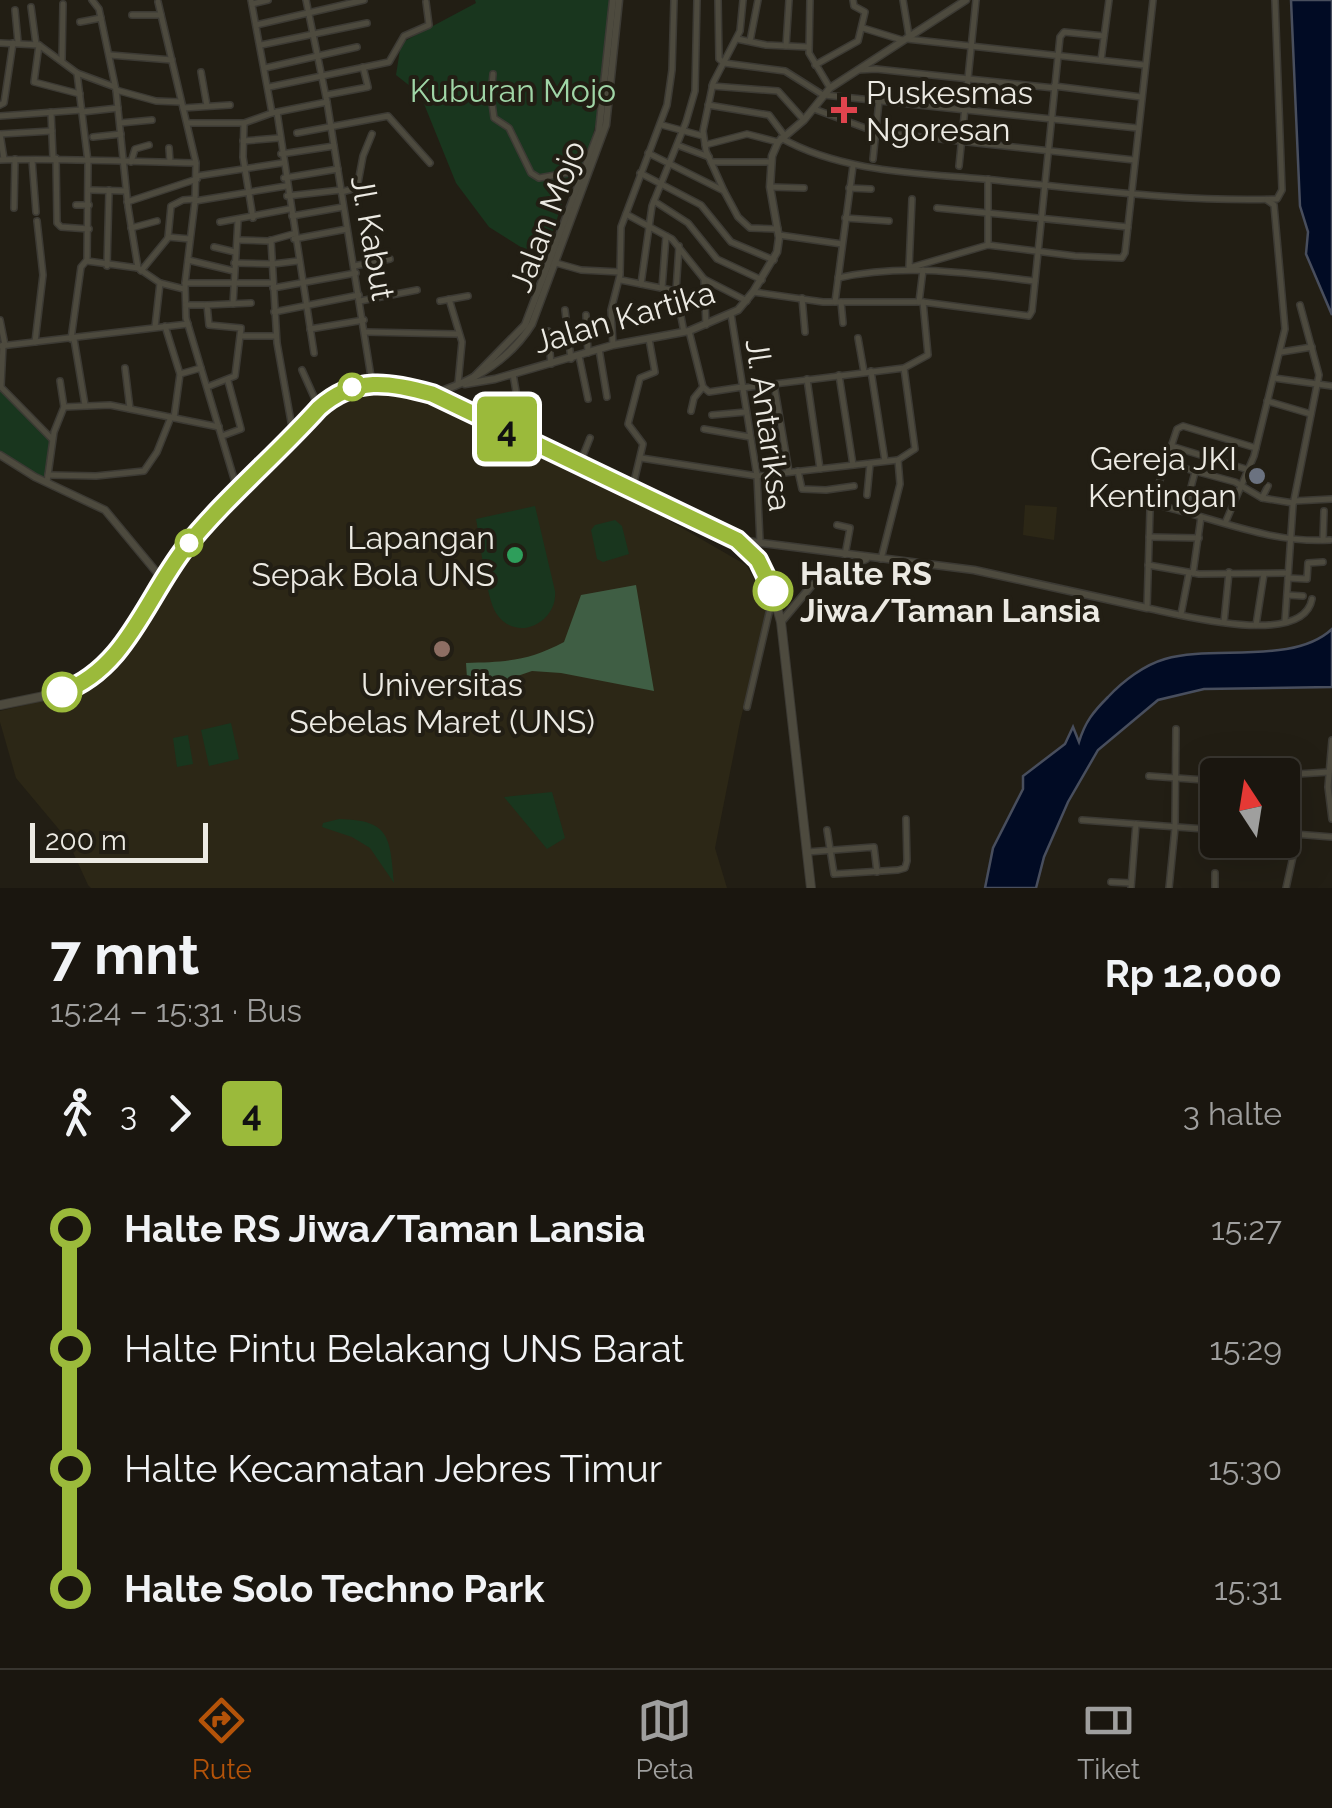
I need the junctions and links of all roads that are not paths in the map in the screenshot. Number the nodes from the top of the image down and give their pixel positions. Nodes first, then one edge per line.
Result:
1 (92, 0) edge
2 (268, 0) edge
3 (306, 0) edge
4 (364, 0) edge
5 (616, 0) edge
6 (674, 0) edge
7 (697, 0) edge
8 (718, 0) edge
9 (743, 0) edge
10 (758, 0) edge
11 (790, 0) edge
12 (810, 0) edge
13 (853, 0) edge
14 (903, 0) edge
15 (966, 0) edge
16 (976, 0) edge
17 (1108, 0) edge
18 (1153, 0) edge
19 (1275, 0) edge
20 (29, 2) edge
21 (158, 2) edge
22 (252, 2) edge
23 (426, 2) edge
24 (63, 4) dead end
25 (15, 10) dead end
26 (308, 13) junction
27 (132, 15) dead end
28 (162, 15) junction
29 (101, 18) junction
30 (80, 22) dead end
31 (367, 23) dead end
32 (256, 25) junction
33 (863, 28) junction
34 (312, 34) junction
35 (1104, 36) junction
36 (905, 38) junction
37 (737, 39) junction
38 (750, 42) junction
39 (0, 43) edge
40 (16, 43) junction
41 (38, 44) junction
42 (260, 45) junction
43 (786, 46) junction
44 (973, 46) junction
45 (357, 47) dead end
46 (808, 47) junction
47 (109, 54) junction
48 (318, 55) junction
49 (1057, 55) junction
50 (62, 60) junction
51 (172, 60) junction
52 (1101, 60) junction
53 (724, 63) junction
54 (815, 65) junction
55 (1144, 65) junction
56 (363, 67) junction
57 (265, 68) junction
58 (856, 70) junction
59 (202, 72) dead end
60 (77, 73) junction
61 (493, 74) dead end
62 (322, 76) junction
63 (969, 79) junction
64 (696, 80) junction
65 (713, 84) junction
66 (1054, 87) junction
67 (269, 88) junction
68 (830, 88) junction
69 (116, 89) junction
70 (80, 94) junction
71 (824, 95) junction
72 (1141, 97) junction
73 (326, 99) junction
74 (880, 102) junction
75 (230, 104) dead end
76 (0, 105) edge
77 (182, 105) junction
78 (707, 105) junction
79 (206, 106) junction
80 (118, 108) junction
81 (814, 109) junction
82 (965, 110) junction
83 (82, 111) junction
84 (51, 112) junction
85 (274, 112) junction
86 (0, 116) edge
87 (1050, 118) junction
88 (152, 120) dead end
89 (804, 120) junction
90 (120, 123) junction
91 (188, 123) junction
92 (244, 123) junction
93 (662, 125) junction
94 (331, 127) junction
95 (1137, 128) junction
96 (52, 131) junction
97 (683, 131) junction
98 (876, 132) junction
99 (297, 133) dead end
100 (0, 134) edge
101 (121, 134) junction
102 (372, 134) dead end
103 (703, 136) junction
104 (93, 137) dead end
105 (279, 138) junction
106 (781, 138) junction
107 (242, 141) junction
108 (961, 142) junction
109 (149, 145) dead end
110 (678, 145) junction
111 (704, 145) junction
112 (334, 146) junction
113 (169, 148) dead end
114 (1047, 151) junction
115 (648, 152) junction
116 (281, 154) junction
117 (32, 158) junction
118 (54, 158) junction
119 (15, 159) junction
120 (2, 160) edge
121 (710, 160) junction
122 (873, 160) dead end
123 (1134, 160) junction
124 (88, 162) junction
125 (128, 162) junction
126 (170, 162) junction
127 (670, 162) junction
128 (771, 162) junction
129 (196, 163) junction
130 (282, 163) junction
131 (430, 163) dead end
132 (853, 164) junction
133 (959, 166) dead end
134 (245, 167) junction
135 (338, 169) junction
136 (584, 170) junction
137 (640, 173) junction
138 (197, 178) junction
139 (988, 179) junction
140 (79, 182) dead end
141 (285, 182) junction
142 (660, 182) junction
143 (1044, 185) junction
144 (89, 186) junction
145 (770, 187) junction
146 (804, 188) dead end
147 (849, 188) junction
148 (871, 189) dead end
149 (109, 190) junction
150 (126, 191) junction
151 (341, 191) junction
152 (724, 191) junction
153 (250, 192) junction
154 (1137, 194) junction
155 (288, 196) junction
156 (912, 199) dead end
157 (1264, 199) junction
158 (195, 200) junction
159 (654, 201) junction
160 (128, 202) junction
161 (76, 205) dead end
162 (89, 205) junction
163 (343, 207) junction
164 (14, 208) dead end
165 (937, 208) dead end
166 (36, 212) dead end
167 (290, 212) junction
168 (570, 213) junction
169 (989, 213) junction
170 (625, 214) junction
171 (253, 218) junction
172 (845, 218) junction
173 (1041, 218) junction
174 (238, 220) junction
175 (37, 221) dead end
176 (158, 221) dead end
177 (220, 222) dead end
178 (890, 222) dead end
179 (647, 223) junction
180 (1128, 227) junction
181 (131, 228) junction
182 (89, 229) junction
183 (347, 230) junction
184 (778, 232) junction
185 (666, 234) junction
186 (294, 236) junction
187 (168, 238) junction
188 (190, 239) junction
189 (236, 240) junction
190 (271, 240) junction
191 (842, 244) junction
192 (988, 245) junction
193 (679, 246) junction
194 (214, 247) dead end
195 (1038, 250) junction
196 (235, 252) junction
197 (390, 259) dead end
198 (87, 260) junction
199 (188, 260) junction
200 (774, 260) junction
201 (298, 261) junction
202 (556, 263) junction
203 (273, 264) junction
204 (107, 266) junction
205 (234, 267) junction
206 (909, 268) junction
207 (923, 269) junction
208 (140, 270) junction
209 (355, 270) junction
210 (620, 276) junction
211 (838, 278) junction
212 (704, 279) junction
213 (762, 280) junction
214 (1035, 281) junction
215 (233, 282) junction
216 (160, 283) junction
217 (640, 284) junction
218 (185, 286) junction
219 (272, 286) junction
220 (662, 288) junction
221 (418, 290) dead end
222 (676, 291) junction
223 (754, 292) junction
224 (468, 296) dead end
225 (360, 298) junction
226 (802, 298) junction
227 (450, 299) junction
228 (746, 300) junction
229 (440, 301) dead end
230 (838, 302) junction
231 (921, 302) junction
232 (234, 304) junction
233 (251, 304) dead end
234 (306, 304) junction
235 (186, 305) junction
236 (207, 305) junction
237 (1300, 305) dead end
238 (565, 310) dead end
239 (274, 312) junction
240 (731, 314) junction
241 (586, 315) dead end
242 (0, 320) edge
243 (364, 320) junction
244 (843, 323) dead end
245 (188, 324) junction
246 (706, 325) junction
247 (165, 326) junction
248 (155, 327) junction
249 (310, 329) junction
250 (548, 331) dead end
251 (365, 332) junction
252 (686, 332) junction
253 (805, 332) dead end
254 (457, 334) junction
255 (241, 336) junction
256 (276, 336) junction
257 (72, 338) junction
258 (858, 338) dead end
259 (649, 339) junction
260 (35, 342) junction
261 (3, 345) edge
262 (613, 345) junction
263 (1313, 347) junction
264 (599, 349) junction
265 (314, 352) dead end
266 (588, 352) junction
267 (1281, 352) junction
268 (575, 357) junction
269 (551, 364) junction
270 (125, 368) dead end
271 (200, 368) junction
272 (904, 368) junction
273 (302, 370) dead end
274 (868, 371) junction
275 (180, 374) junction
276 (513, 374) junction
277 (839, 375) junction
278 (473, 378) junction
279 (1274, 378) junction
280 (807, 379) junction
281 (60, 381) dead end
282 (228, 381) junction
283 (372, 383) junction
284 (774, 384) junction
285 (1317, 384) junction
286 (461, 385) junction
287 (1, 386) edge
288 (703, 386) junction
289 (1332, 386) edge
290 (207, 388) junction
291 (742, 388) junction
292 (432, 394) junction
293 (607, 396) dead end
294 (517, 397) dead end
295 (588, 399) dead end
296 (1267, 402) junction
297 (85, 404) junction
298 (64, 407) junction
299 (319, 408) junction
300 (130, 409) junction
301 (692, 411) dead end
302 (746, 412) junction
303 (1311, 414) junction
304 (712, 415) dead end
305 (172, 418) junction
306 (219, 427) junction
307 (704, 429) dead end
308 (222, 436) junction
309 (294, 436) junction
310 (590, 438) dead end
311 (750, 438) junction
312 (52, 439) junction
313 (1172, 446) junction
314 (1256, 448) junction
315 (0, 455) edge
316 (641, 458) junction
317 (898, 460) junction
318 (885, 461) junction
319 (580, 463) junction
320 (870, 463) junction
321 (1165, 463) junction
322 (853, 465) junction
323 (820, 469) junction
324 (1249, 470) junction
325 (798, 471) junction
326 (789, 472) junction
327 (1195, 472) junction
328 (757, 476) junction
329 (47, 479) junction
330 (854, 486) dead end
331 (1242, 486) junction
332 (1268, 486) dead end
333 (632, 490) junction
334 (238, 492) junction
335 (867, 495) dead end
336 (1262, 498) junction
337 (1332, 498) edge
338 (1322, 499) junction
339 (1294, 502) junction
340 (1152, 504) junction
341 (1185, 510) junction
342 (1202, 516) junction
343 (1226, 521) junction
344 (837, 525) dead end
345 (1290, 537) junction
346 (1149, 538) junction
347 (1199, 538) junction
348 (737, 540) junction
349 (1326, 540) edge
350 (760, 542) junction
351 (844, 554) junction
352 (869, 558) junction
353 (880, 560) junction
354 (1323, 562) dead end
355 (1148, 566) junction
356 (1228, 572) junction
357 (1191, 573) junction
358 (1264, 574) junction
359 (1288, 576) junction
360 (163, 580) junction
361 (774, 592) junction
362 (1287, 595) junction
363 (1303, 596) dead end
364 (1312, 598) dead end
365 (1147, 608) junction
366 (1180, 614) junction
367 (1286, 620) junction
368 (781, 622) junction
369 (1224, 622) junction
370 (1256, 624) junction
371 (0, 705) edge
372 (747, 707) dead end
373 (1176, 729) dead end
374 (1332, 740) edge
375 (1331, 770) edge
376 (1300, 774) edge
377 (1148, 776) dead end
378 (1177, 780) junction
379 (1200, 780) edge
380 (1331, 801) edge
381 (906, 819) dead end
382 (1332, 819) edge
383 (1082, 820) dead end
384 (1136, 824) junction
385 (1175, 828) junction
386 (1200, 829) edge
387 (827, 830) dead end
388 (1300, 834) edge
389 (1332, 837) edge
390 (828, 849) junction
391 (807, 852) junction
392 (1293, 858) edge
393 (877, 872) junction
394 (1215, 873) dead end
395 (1111, 882) dead end
396 (1131, 885) edge
397 (811, 888) edge
398 (1169, 888) edge
399 (1215, 888) edge
400 (1286, 888) edge

1 - 29 street
2 - 22 street
3 - 26 street, Jl. Kabut
4 - 26 street
5 - 136 street
5 - 168 street, Jalan Mojo
6 - 93 street
7 - 64 street
8 - 53 street
9 - 37 street
10 - 38 street
11 - 43 street
12 - 46 street
13 - 33 street
14 - 36 street
15 - 36 street
16 - 44 street
17 - 35 street
18 - 55 street
19 - 157 street
20 - 41 street
21 - 28 street
22 - 32 street
23 - 56 street
24 - 50 street
25 - 40 street
26 - 32 street
26 - 34 street, Jl. Kabut
27 - 28 street
28 - 51 street
29 - 30 street
29 - 47 street
31 - 34 street
32 - 42 street
33 - 36 street
33 - 54 street
34 - 42 street
34 - 48 street, Jl. Kabut
35 - 49 street
35 - 52 street
36 - 44 street
36 - 58 street
37 - 38 street
37 - 53 street
38 - 43 street
39 - 40 street
40 - 41 street
40 - 76 street
41 - 50 street
41 - 70 street
42 - 57 street
43 - 46 street
44 - 49 street
44 - 63 street
45 - 48 street
46 - 54 street
47 - 51 street
47 - 69 street
48 - 57 street
48 - 62 street, Jl. Kabut
49 - 52 street
49 - 66 street
50 - 60 street
51 - 77 street
52 - 55 street
53 - 65 street
53 - 71 street
54 - 68 street
55 - 72 street
56 - 62 street
56 - 73 street
57 - 67 street
58 - 63 street
58 - 68 street
59 - 79 street
60 - 69 street
60 - 70 street
61 - 136 street
62 - 67 street
62 - 73 street, Jl. Kabut
63 - 66 street
63 - 82 street
64 - 65 street
64 - 97 street
65 - 78 street
65 - 89 street
66 - 72 street
66 - 87 street
67 - 85 street
68 - 71 street
69 - 77 street
69 - 80 street
70 - 83 street
71 - 74 street
71 - 81 street
72 - 95 street
73 - 85 street
73 - 94 street, Jl. Kabut
74 - 82 street
74 - 98 street
75 - 79 street
77 - 79 street
77 - 91 street
78 - 103 street
78 - 106 street
80 - 83 street
80 - 90 street
81 - 89 street
81 - 98 street
82 - 87 street
82 - 108 street
83 - 84 street
83 - 124 street
84 - 86 street
84 - 96 street
85 - 92 street
85 - 105 street
87 - 95 street
87 - 114 street
88 - 90 street
89 - 106 street
90 - 101 street
91 - 92 street
91 - 129 street
92 - 107 street
93 - 97 street
93 - 115 street
94 - 99 street
94 - 112 street, Jl. Kabut
94 - 131 street
95 - 123 street
96 - 100 street
96 - 118 street
97 - 103 street
97 - 110 street
98 - 108 street
98 - 122 street
100 - 120 street
101 - 104 street
101 - 125 street
102 - 151 street
103 - 111 street
105 - 107 street
105 - 116 street
106 - 111 street
106 - 128 street, Jalan Kartika
106 - 132 street
107 - 134 street
108 - 114 street
108 - 133 street
109 - 125 street
110 - 121 street
110 - 127 street
111 - 121 street
112 - 116 street
112 - 135 street, Jl. Kabut
113 - 126 street
114 - 123 street
114 - 143 street
115 - 127 street
115 - 137 street
116 - 130 street
117 - 118 street
117 - 119 street
117 - 166 street
118 - 124 street
118 - 182 street
119 - 120 street
119 - 164 street
121 - 128 street
121 - 152 street
123 - 154 street
124 - 125 street
124 - 144 street
125 - 126 street
125 - 150 street
126 - 129 street
127 - 142 street
127 - 152 street
128 - 145 street, Jalan Kartika
129 - 138 street
130 - 134 street
130 - 141 street
132 - 139 street
132 - 147 street
134 - 138 street
134 - 153 street
135 - 141 street
135 - 151 street, Jl. Kabut
136 - 168 street
137 - 142 street
137 - 170 street
138 - 158 street
138 - 160 street
139 - 143 street
139 - 169 street
140 - 144 street
141 - 153 street
141 - 155 street
142 - 159 street
142 - 200 street
143 - 154 street
143 - 173 street
144 - 149 street
144 - 162 street
145 - 146 street
145 - 184 street, Jalan Kartika
147 - 148 street
147 - 172 street
149 - 150 street
149 - 204 street
150 - 160 street
151 - 155 street
151 - 163 street, Jl. Kabut
152 - 184 street
153 - 158 street
153 - 171 street
154 - 157 street
154 - 180 street
155 - 167 street
156 - 206 street
157 - 267 street
158 - 187 street
158 - 188 street
159 - 179 street
159 - 213 street
160 - 181 street
161 - 162 street
162 - 182 street
163 - 167 street
163 - 183 street, Jl. Kabut
165 - 169 street
167 - 171 street
167 - 186 street
168 - 202 street, Jalan Mojo
168 - 278 street
169 - 173 street
169 - 192 street
170 - 179 street
170 - 210 street
171 - 174 street
172 - 178 street
172 - 191 street
173 - 180 street
173 - 195 street
174 - 177 street
174 - 189 street
175 - 260 street
176 - 181 street
179 - 185 street
179 - 217 street
180 - 195 street
181 - 208 street
182 - 198 street
183 - 186 street
183 - 209 street, Jl. Kabut
184 - 191 street
184 - 200 street, Jalan Kartika
185 - 193 street
185 - 220 street
186 - 190 street
186 - 201 street
187 - 188 street
187 - 208 street
188 - 199 street
189 - 190 street
189 - 196 street
190 - 203 street
191 - 211 street
192 - 195 street
192 - 206 street
193 - 212 street
193 - 222 street
194 - 196 street
195 - 214 street
196 - 205 street
197 - 209 street
198 - 204 street
198 - 257 street
199 - 205 street
199 - 218 street
200 - 213 street, Jalan Kartika
201 - 203 street
201 - 234 street
202 - 210 street
202 - 278 street, Jalan Mojo
203 - 205 street
203 - 219 street
204 - 208 street
205 - 215 street
206 - 207 street
206 - 211 street
207 - 214 street
207 - 231 street
208 - 216 street
209 - 219 street
209 - 225 street, Jl. Kabut
210 - 217 street
210 - 262 street
211 - 230 street
212 - 228 street
212 - 246 street
213 - 223 street, Jalan Kartika
214 - 231 street
215 - 218 street
215 - 219 street
215 - 232 street
216 - 218 street
216 - 248 street
217 - 220 street
218 - 235 street
219 - 239 street
220 - 222 street
221 - 225 street
222 - 252 street
223 - 226 street
223 - 228 street, Jalan Kartika
224 - 227 street
225 - 234 street
225 - 243 street, Jl. Kabut
226 - 230 street
226 - 253 street
227 - 229 street
227 - 254 street
228 - 240 street, Jalan Kartika
230 - 231 street
230 - 244 street
231 - 272 street
232 - 233 street
232 - 236 street
234 - 239 street
234 - 249 street
235 - 236 street
235 - 245 street
236 - 255 street
237 - 263 street
238 - 268 street
239 - 256 street
240 - 246 street, Jalan Kartika
240 - 291 street, Jl. Antariksa
241 - 266 street
242 - 261 street
243 - 249 street
243 - 251 street, Jl. Kabut
245 - 247 street
245 - 271 street
246 - 252 street, Jalan Kartika
247 - 248 street
247 - 275 street
248 - 257 street
249 - 265 street
250 - 269 street
251 - 254 street
251 - 283 street, Jl. Kabut
252 - 259 street, Jalan Kartika
252 - 288 street
254 - 286 street
255 - 256 street
255 - 282 street
256 - 309 street
257 - 260 street
257 - 297 street
258 - 274 street
259 - 262 street, Jalan Kartika
259 - 316 street
260 - 261 street
261 - 287 street
262 - 264 street, Jalan Kartika
263 - 267 street
263 - 285 street
264 - 266 street, Jalan Kartika
264 - 293 street
266 - 268 street, Jalan Kartika
267 - 279 street
268 - 269 street, Jalan Kartika
268 - 295 street
269 - 276 street, Jalan Kartika
270 - 300 street
271 - 275 street
271 - 290 street
272 - 274 street
272 - 317 street
273 - 299 street
274 - 277 street
274 - 318 street
275 - 305 street
276 - 286 street, Jalan Kartika
276 - 294 street
277 - 280 street
277 - 322 street
278 - 286 street, Jalan Mojo
279 - 285 street
279 - 296 street
280 - 284 street
280 - 323 street
281 - 298 street
282 - 290 street
282 - 308 street
283 - 292 main road
283 - 299 main road
284 - 291 street
284 - 326 street
285 - 289 street
285 - 303 street
286 - 292 street, Jalan Mojo
287 - 312 street
288 - 291 street
288 - 301 street
290 - 306 street
291 - 302 street, Jl. Antariksa
292 - 319 main road
296 - 303 street
296 - 314 street
297 - 298 street
297 - 300 street
298 - 312 street
299 - 309 main road
300 - 305 street
302 - 304 street
302 - 311 street, Jl. Antariksa
303 - 339 street
305 - 306 street
305 - 329 street
306 - 308 street
307 - 311 street
308 - 334 street
309 - 334 main road
310 - 319 street
311 - 328 street, Jl. Antariksa
312 - 329 street
313 - 314 street
313 - 321 street
313 - 324 street
314 - 324 street
315 - 329 street
316 - 328 street
316 - 333 street
317 - 318 street
317 - 353 street
318 - 320 street
319 - 333 main road
320 - 322 street
320 - 335 street
321 - 327 street
321 - 340 street
322 - 323 street
323 - 325 street
324 - 331 street
325 - 326 street
325 - 330 street
326 - 328 street
327 - 331 street
327 - 341 street
328 - 350 street, Jl. Antariksa
329 - 360 street
331 - 336 street
331 - 343 street
332 - 336 street
333 - 348 main road
334 - 360 main road
336 - 339 street
337 - 338 street
338 - 339 street
338 - 349 street
339 - 345 street
340 - 341 street
340 - 346 street
341 - 342 street
342 - 343 street
342 - 347 street
343 - 345 street
344 - 351 street
345 - 349 street
345 - 359 street
346 - 347 street
346 - 355 street
347 - 357 street
348 - 350 street
348 - 361 main road
350 - 351 street
351 - 352 street
352 - 353 street
352 - 368 street
353 - 365 street
354 - 359 street
355 - 357 street
355 - 365 street
356 - 357 street
356 - 358 street
356 - 369 street
357 - 366 street
358 - 359 street
358 - 370 street
359 - 362 street
360 - 371 main road
361 - 368 main road
361 - 372 street
362 - 363 street
362 - 367 street
364 - 367 street
365 - 366 street
366 - 369 street
367 - 370 street
368 - 391 main road
369 - 370 street
373 - 378 street
374 - 375 street
375 - 376 street
375 - 380 street
377 - 378 street
378 - 379 street
378 - 385 street
380 - 382 street
381 - 393 street
383 - 384 street
384 - 385 street
384 - 396 street
385 - 386 street
385 - 398 street
387 - 390 street
388 - 389 street
390 - 391 street
390 - 393 street
390 - 393 street
391 - 397 main road
392 - 400 street
394 - 399 street
395 - 396 street

